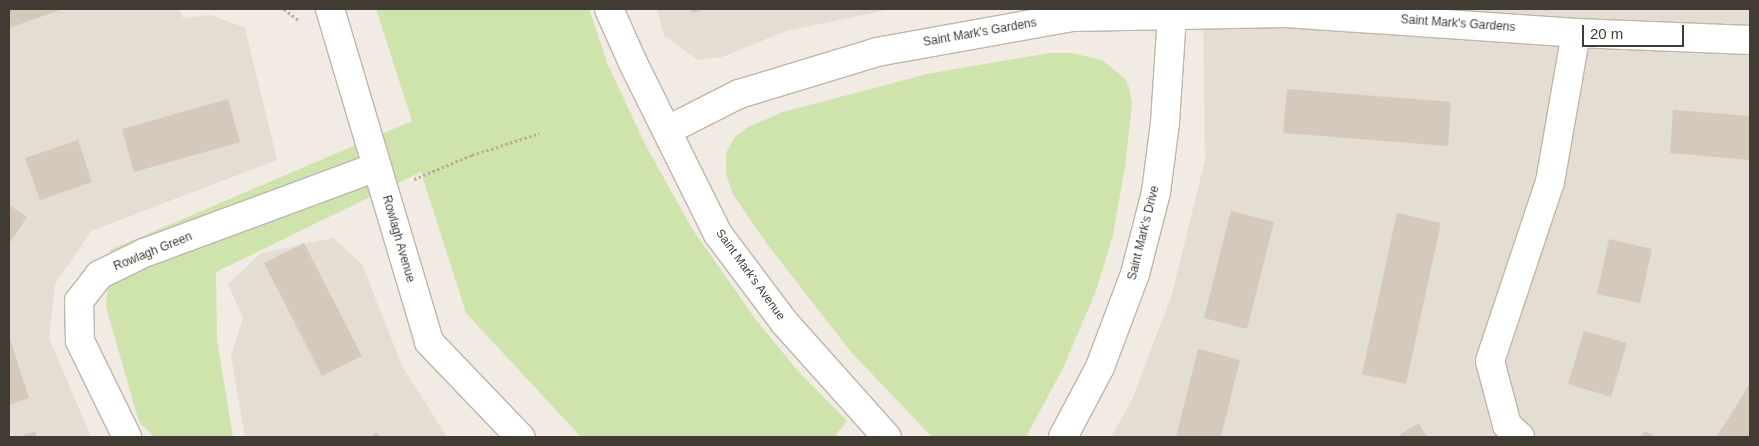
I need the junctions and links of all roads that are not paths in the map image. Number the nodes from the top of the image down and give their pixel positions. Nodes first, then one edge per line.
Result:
1 (330, 9) edge
2 (609, 9) edge
3 (1172, 15) junction
4 (1576, 32) junction
5 (1750, 40) edge
6 (668, 130) junction
7 (377, 167) junction
8 (127, 437) edge
9 (520, 437) edge
10 (887, 437) edge
11 (1063, 437) edge
12 (1520, 437) edge

1 - 7 street, Rowlagh Avenue
2 - 6 street, Saint Mark's Avenue
3 - 4 street, Saint Mark's Gardens
3 - 6 street, Saint Mark's Gardens
3 - 11 street, Saint Mark's Drive
4 - 5 street, Saint Mark's Gardens
4 - 12 street
6 - 10 street, Saint Mark's Avenue
7 - 8 street, Rowlagh Green
7 - 9 street, Rowlagh Avenue

